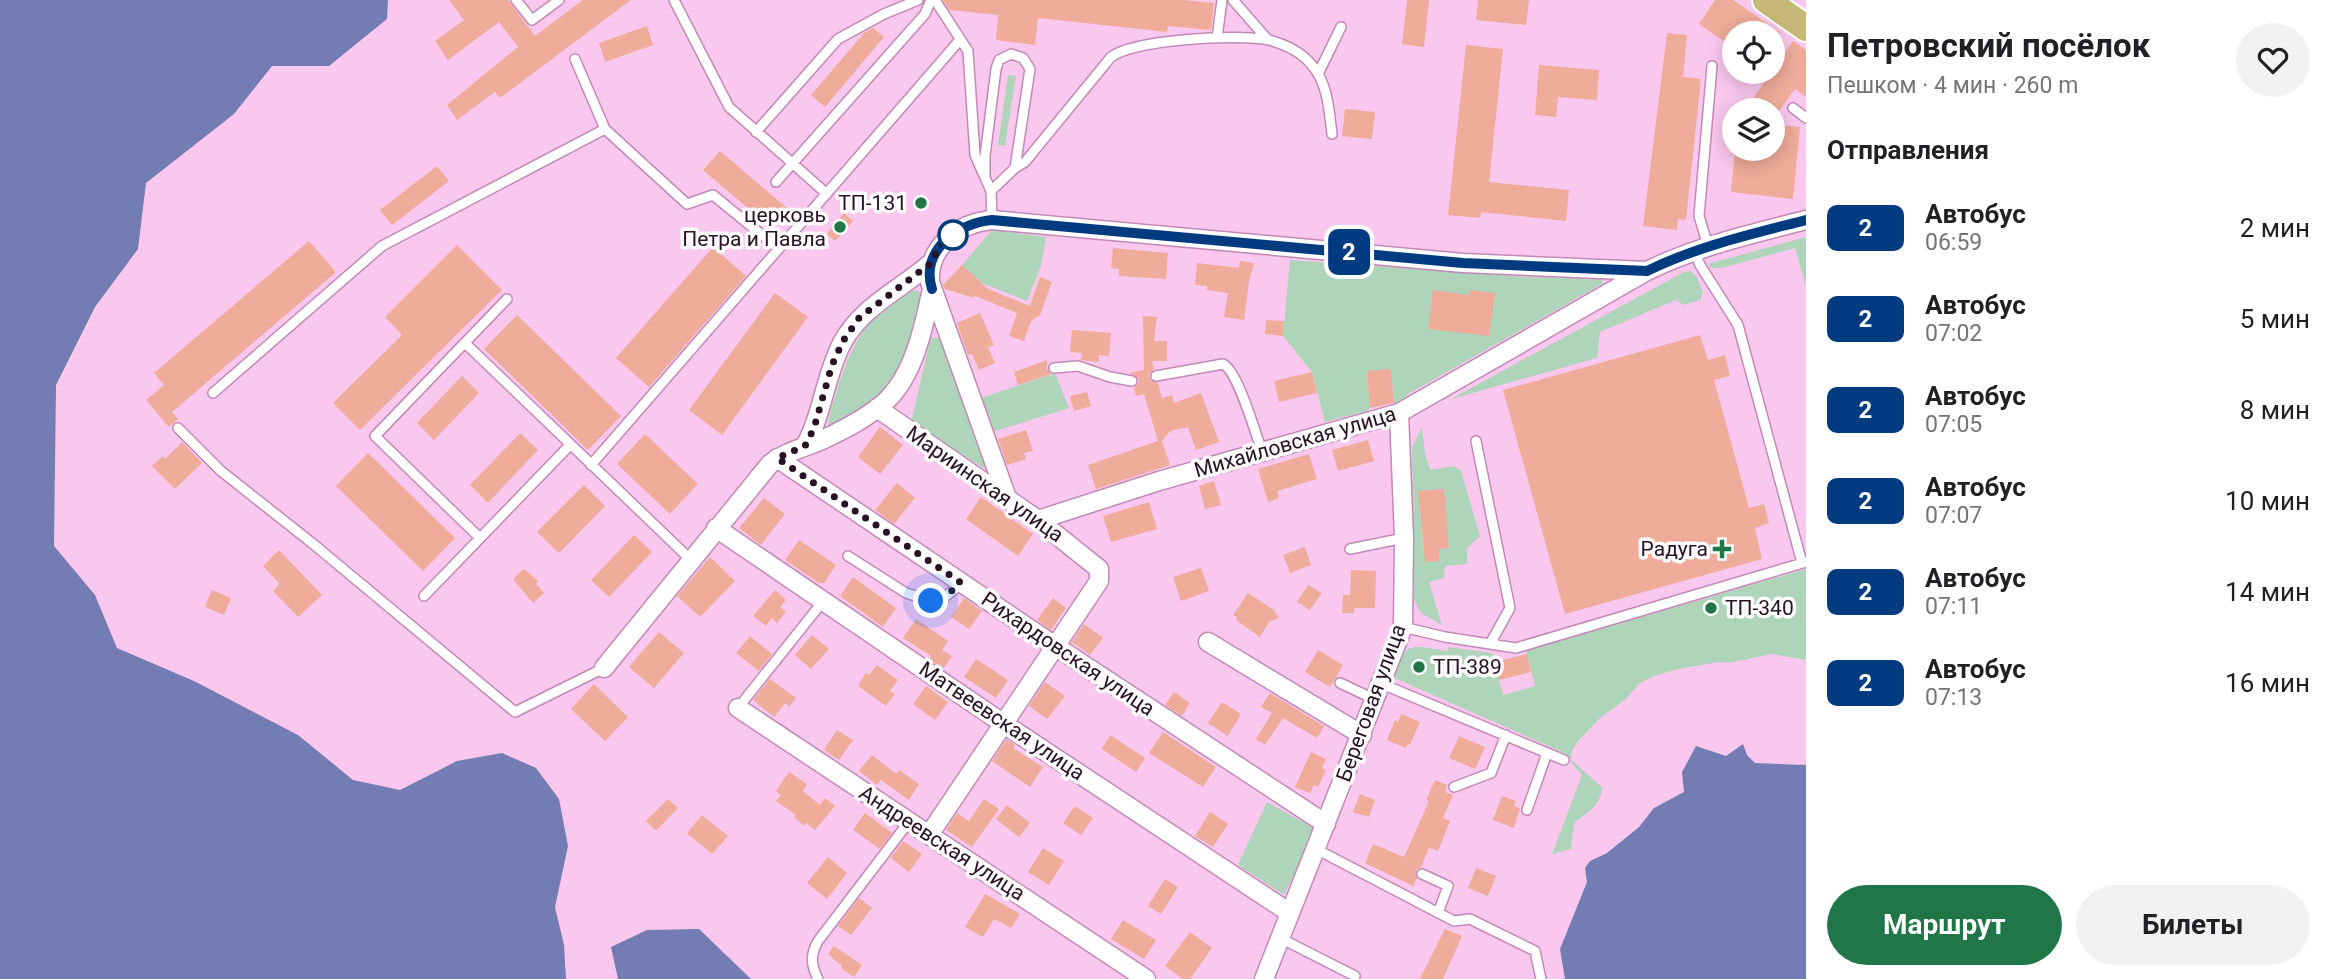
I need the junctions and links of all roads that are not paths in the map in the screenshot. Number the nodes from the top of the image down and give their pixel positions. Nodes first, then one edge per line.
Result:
1 (516, 0) edge
2 (559, 0) edge
3 (674, 0) edge
4 (918, 0) edge
5 (933, 0) edge
6 (1222, 0) edge
7 (1233, 0) edge
8 (1766, 0) edge
9 (1341, 27) dead end
10 (1806, 28) edge
11 (1217, 38) junction
12 (1268, 40) junction
13 (959, 41) junction
14 (575, 59) dead end
15 (1712, 66) dead end
16 (1318, 74) junction
17 (1793, 108) dead end
18 (1806, 118) edge
19 (605, 129) junction
20 (756, 132) junction
21 (1332, 134) dead end
22 (792, 163) junction
23 (1015, 168) junction
24 (985, 176) junction
25 (776, 182) dead end
26 (991, 191) junction
27 (827, 194) junction
28 (992, 220) junction
29 (1806, 220) edge
30 (1701, 248) junction
31 (779, 249) junction
32 (931, 263) junction
33 (1647, 271) junction
34 (932, 289) junction
35 (507, 299) dead end
36 (464, 343) junction
37 (1054, 368) dead end
38 (1156, 376) dead end
39 (1132, 381) dead end
40 (214, 393) dead end
41 (877, 408) junction
42 (1399, 413) junction
43 (178, 428) dead end
44 (1476, 441) dead end
45 (570, 445) junction
46 (805, 446) junction
47 (1262, 451) junction
48 (777, 458) junction
49 (592, 466) junction
50 (1007, 498) junction
51 (1038, 520) junction
52 (716, 528) junction
53 (480, 538) junction
54 (1404, 538) junction
55 (1350, 549) dead end
56 (848, 556) dead end
57 (691, 560) junction
58 (1804, 562) edge
59 (960, 582) junction
60 (424, 596) dead end
61 (824, 600) junction
62 (1403, 627) junction
63 (1208, 642) dead end
64 (1490, 644) junction
65 (1055, 646) junction
66 (604, 668) joint
67 (1339, 683) dead end
68 (1379, 692) junction
69 (738, 708) joint
70 (1004, 724) junction
71 (1362, 735) junction
72 (1506, 735) junction
73 (1547, 753) junction
74 (1564, 760) dead end
75 (1454, 787) dead end
76 (1527, 810) dead end
77 (908, 823) junction
78 (1326, 824) junction
79 (929, 835) junction
80 (1316, 849) junction
81 (1422, 874) dead end
82 (1290, 913) junction
83 (1438, 913) junction
84 (1280, 938) junction
85 (1355, 976) dead end
86 (818, 979) edge
87 (1146, 979) edge
88 (1264, 979) edge
89 (1541, 979) edge

1 - 2 lane
3 - 20 lane
4 - 20 lane
5 - 13 lane
5 - 22 lane
6 - 11 lane
7 - 12 lane
8 - 10 main road
9 - 16 lane
11 - 12 lane
11 - 23 lane
12 - 16 lane
13 - 24 lane
13 - 27 lane
14 - 19 lane
15 - 30 lane
16 - 21 lane
17 - 18 lane
19 - 31 lane
19 - 40 lane
20 - 22 lane
22 - 25 lane
22 - 27 lane
23 - 24 lane
23 - 26 lane
24 - 26 lane
26 - 28 lane
27 - 31 lane
28 - 32 street
28 - 33 street
29 - 30 street, Михайловская улица
30 - 33 street, Михайловская улица
30 - 58 lane
31 - 49 lane
32 - 34 street
32 - 46 street
33 - 42 street, Михайловская улица
34 - 41 street
34 - 50 street
35 - 36 lane
36 - 45 lane
36 - 53 lane
37 - 39 lane
38 - 47 lane
41 - 46 street
41 - 50 street, Мариинская улица
42 - 47 street, Михайловская улица
42 - 54 street, Береговая улица
43 - 66 lane
44 - 64 lane
45 - 49 lane
45 - 53 lane
46 - 48 street
47 - 51 street, Михайловская улица
48 - 52 street
48 - 59 street, Рихардовская улица
49 - 57 lane
50 - 51 street, Мариинская улица
51 - 65 street, Мариинская улица
52 - 57 street
52 - 61 street, Матвеевская улица
53 - 60 lane
54 - 55 lane
54 - 62 street, Береговая улица
56 - 59 lane
57 - 66 street
58 - 64 lane
59 - 65 street, Рихардовская улица
61 - 69 lane
61 - 70 street, Матвеевская улица
62 - 64 lane
62 - 68 street, Береговая улица
63 - 71 street
65 - 70 street
65 - 78 street, Рихардовская улица
67 - 68 lane
68 - 71 street, Береговая улица
68 - 72 lane
69 - 77 street, Андреевская улица
70 - 79 street
70 - 82 street, Матвеевская улица
71 - 78 street, Береговая улица
72 - 73 lane
72 - 75 lane
73 - 74 lane
73 - 76 lane
77 - 79 street, Андреевская улица
77 - 86 lane
78 - 80 street, Береговая улица
79 - 87 street, Андреевская улица
80 - 82 street, Береговая улица
80 - 83 lane
81 - 83 lane
82 - 84 street, Береговая улица
83 - 89 lane
84 - 85 lane
84 - 88 street, Береговая улица

